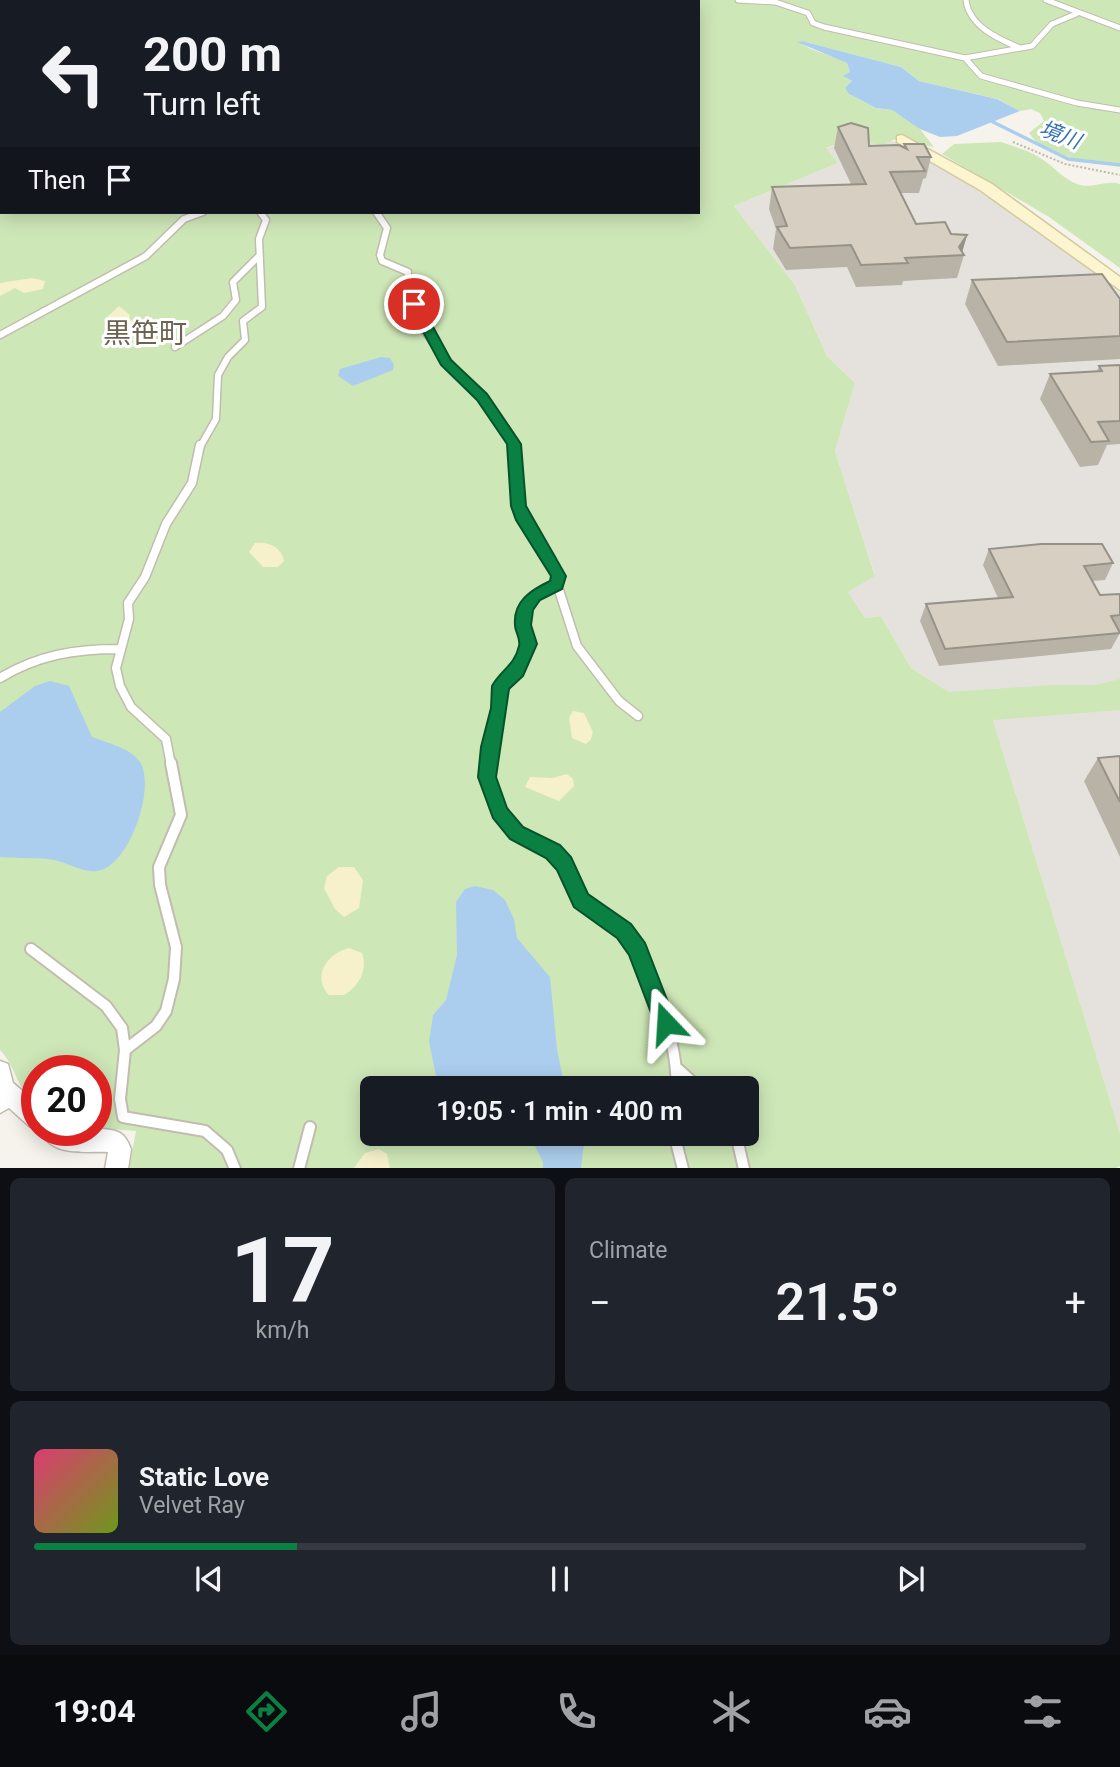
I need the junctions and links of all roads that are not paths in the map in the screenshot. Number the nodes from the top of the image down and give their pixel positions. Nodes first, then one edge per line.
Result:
1 (738, 0) edge
2 (966, 0) edge
3 (1046, 0) edge
4 (771, 1) edge
5 (1076, 14) junction
6 (1120, 27) edge
7 (1021, 48) junction
8 (965, 58) junction
9 (1120, 110) edge
10 (902, 139) dead end
11 (198, 214) edge
12 (262, 214) edge
13 (377, 214) edge
14 (259, 256) junction
15 (1120, 285) edge
16 (0, 335) edge
17 (175, 346) dead end
18 (557, 584) junction
19 (119, 649) junction
20 (0, 678) edge
21 (638, 716) dead end
22 (31, 949) dead end
23 (125, 1051) junction
24 (678, 1069) junction
25 (677, 1076) edge
26 (686, 1076) edge
27 (1, 1087) edge
28 (21, 1104) edge
29 (310, 1127) dead end
30 (112, 1141) edge
31 (677, 1146) edge
32 (739, 1146) edge
33 (116, 1168) edge
34 (235, 1168) edge
35 (299, 1168) edge
36 (683, 1168) edge
37 (744, 1168) edge

1 - 4 lane
2 - 7 lane
3 - 5 lane
4 - 8 lane
5 - 6 lane
5 - 7 lane
7 - 8 lane
8 - 9 lane
10 - 15 street
11 - 16 lane
12 - 14 lane
13 - 18 lane
14 - 17 lane
14 - 19 lane
18 - 21 lane
18 - 24 lane
19 - 20 lane
19 - 23 lane
22 - 23 lane
23 - 34 lane
24 - 25 lane
24 - 26 lane
27 - 28 street
29 - 35 lane
30 - 33 street
31 - 36 lane
32 - 37 lane

